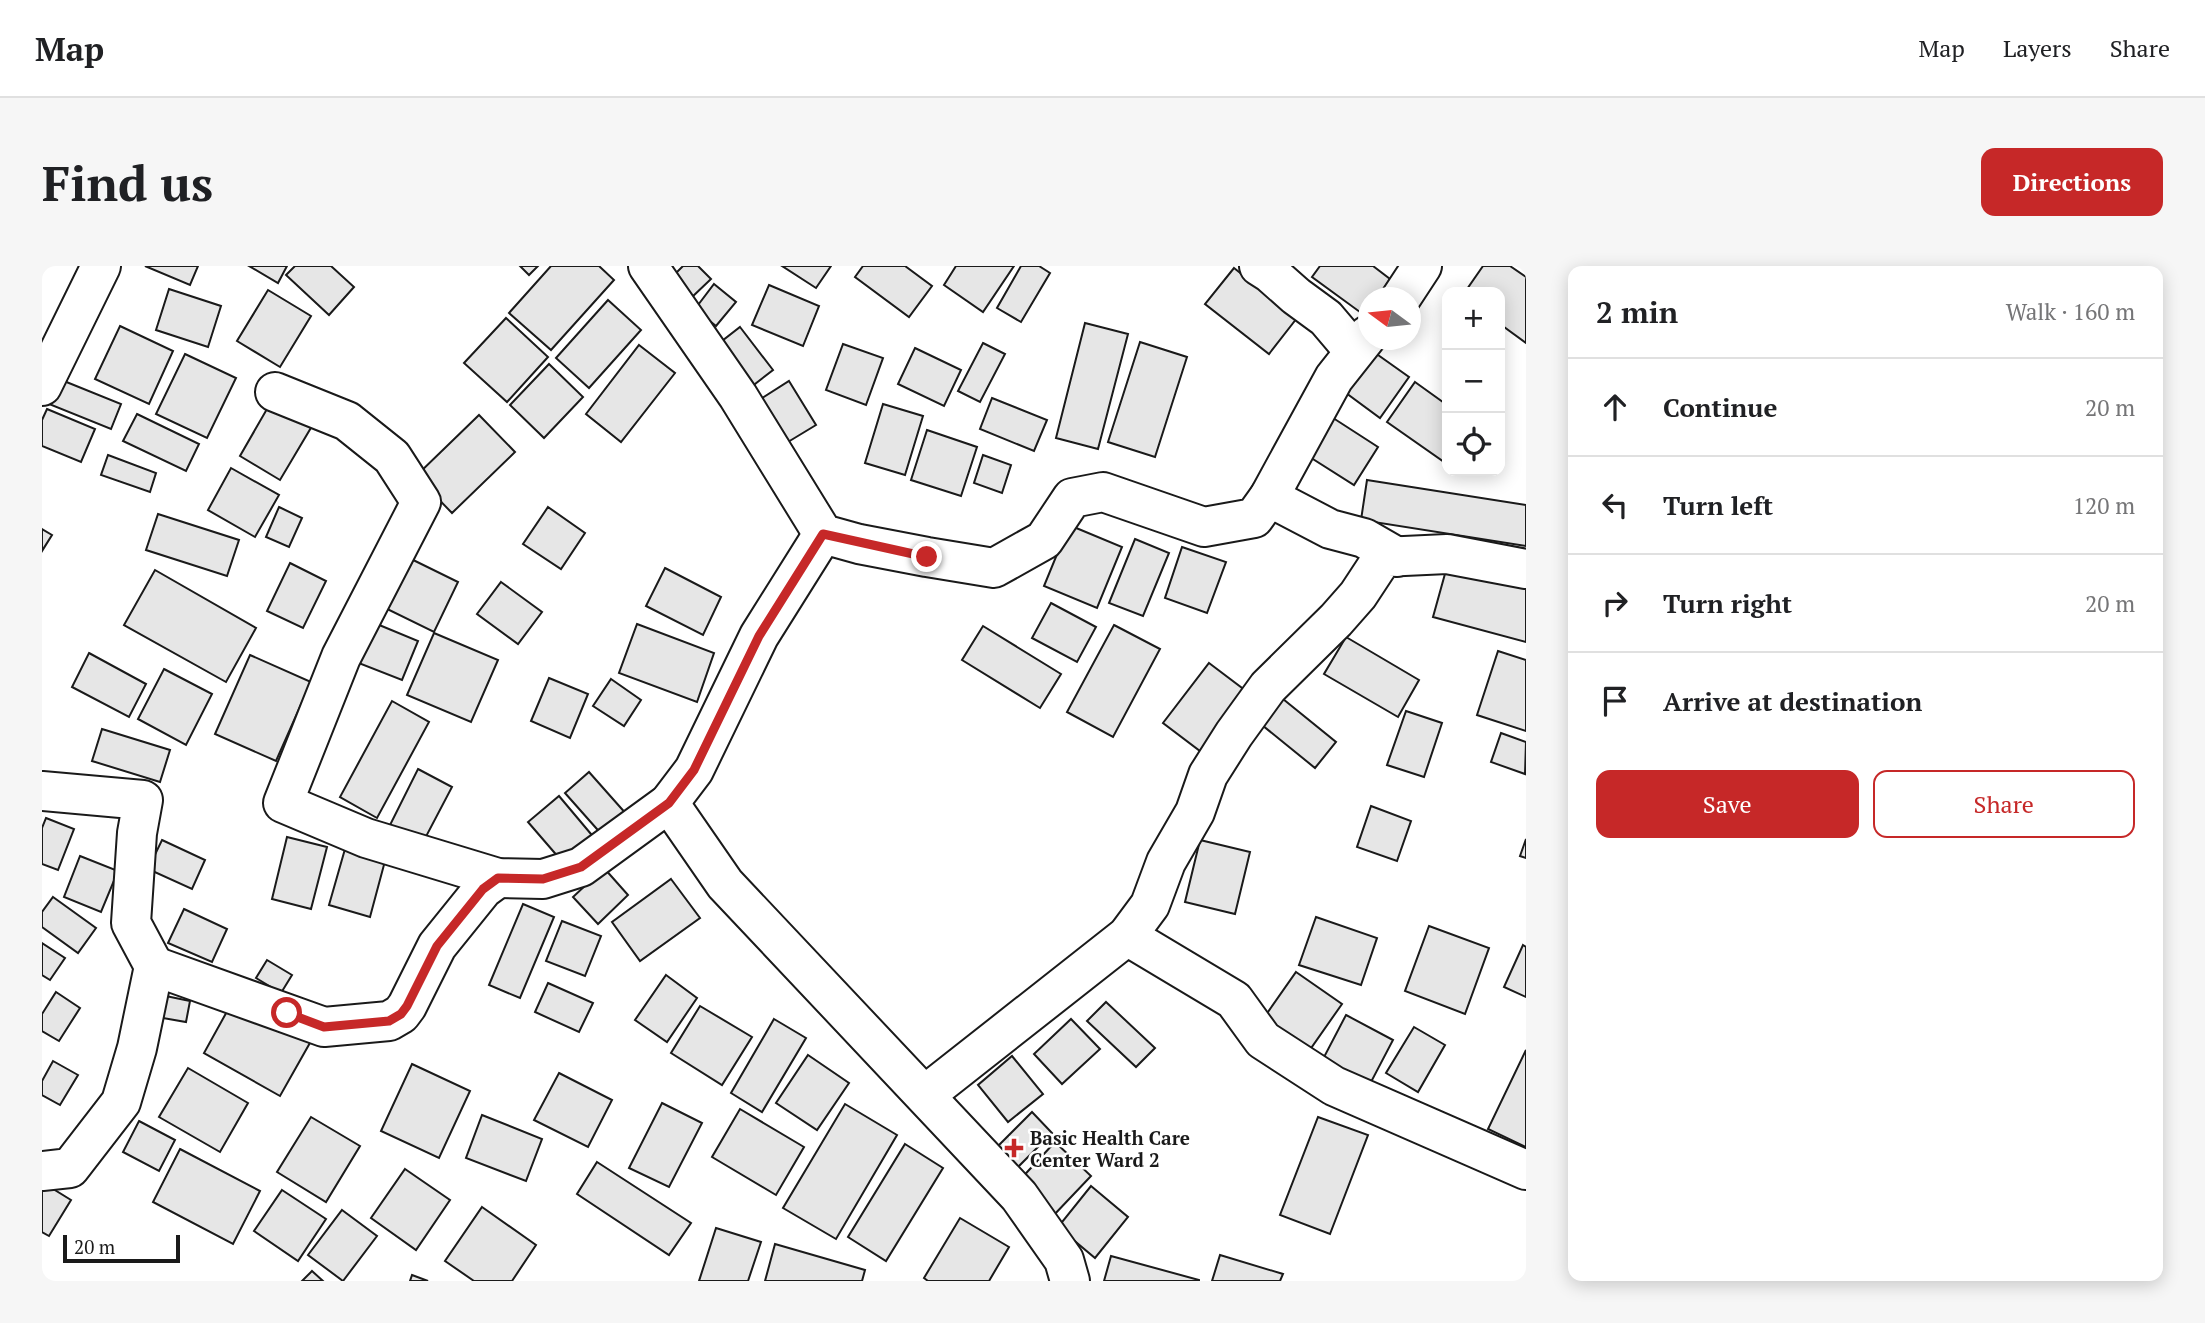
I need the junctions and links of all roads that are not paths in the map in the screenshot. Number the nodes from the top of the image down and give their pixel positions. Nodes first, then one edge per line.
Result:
1 (101, 266) edge
2 (648, 266) edge
3 (1259, 266) edge
4 (1422, 266) edge
5 (1408, 287) edge
6 (1358, 341) edge
7 (1358, 347) edge
8 (42, 386) edge
9 (275, 392) dead end
10 (1269, 497) junction
11 (823, 534) junction
12 (1397, 557) junction
13 (1526, 569) edge
14 (42, 791) edge
15 (669, 803) junction
16 (498, 878) junction
17 (1127, 936) junction
18 (154, 966) junction
19 (925, 1095) junction
20 (1526, 1170) edge
21 (42, 1171) edge
22 (1070, 1281) edge

1 - 8 street
2 - 11 street
3 - 6 street
4 - 5 street
7 - 10 street
9 - 16 street
10 - 11 street
10 - 12 street
11 - 15 street
12 - 13 street
12 - 17 street
14 - 18 street
15 - 16 street
15 - 19 street
16 - 18 street
17 - 19 street
17 - 20 street
18 - 21 street
19 - 22 street

